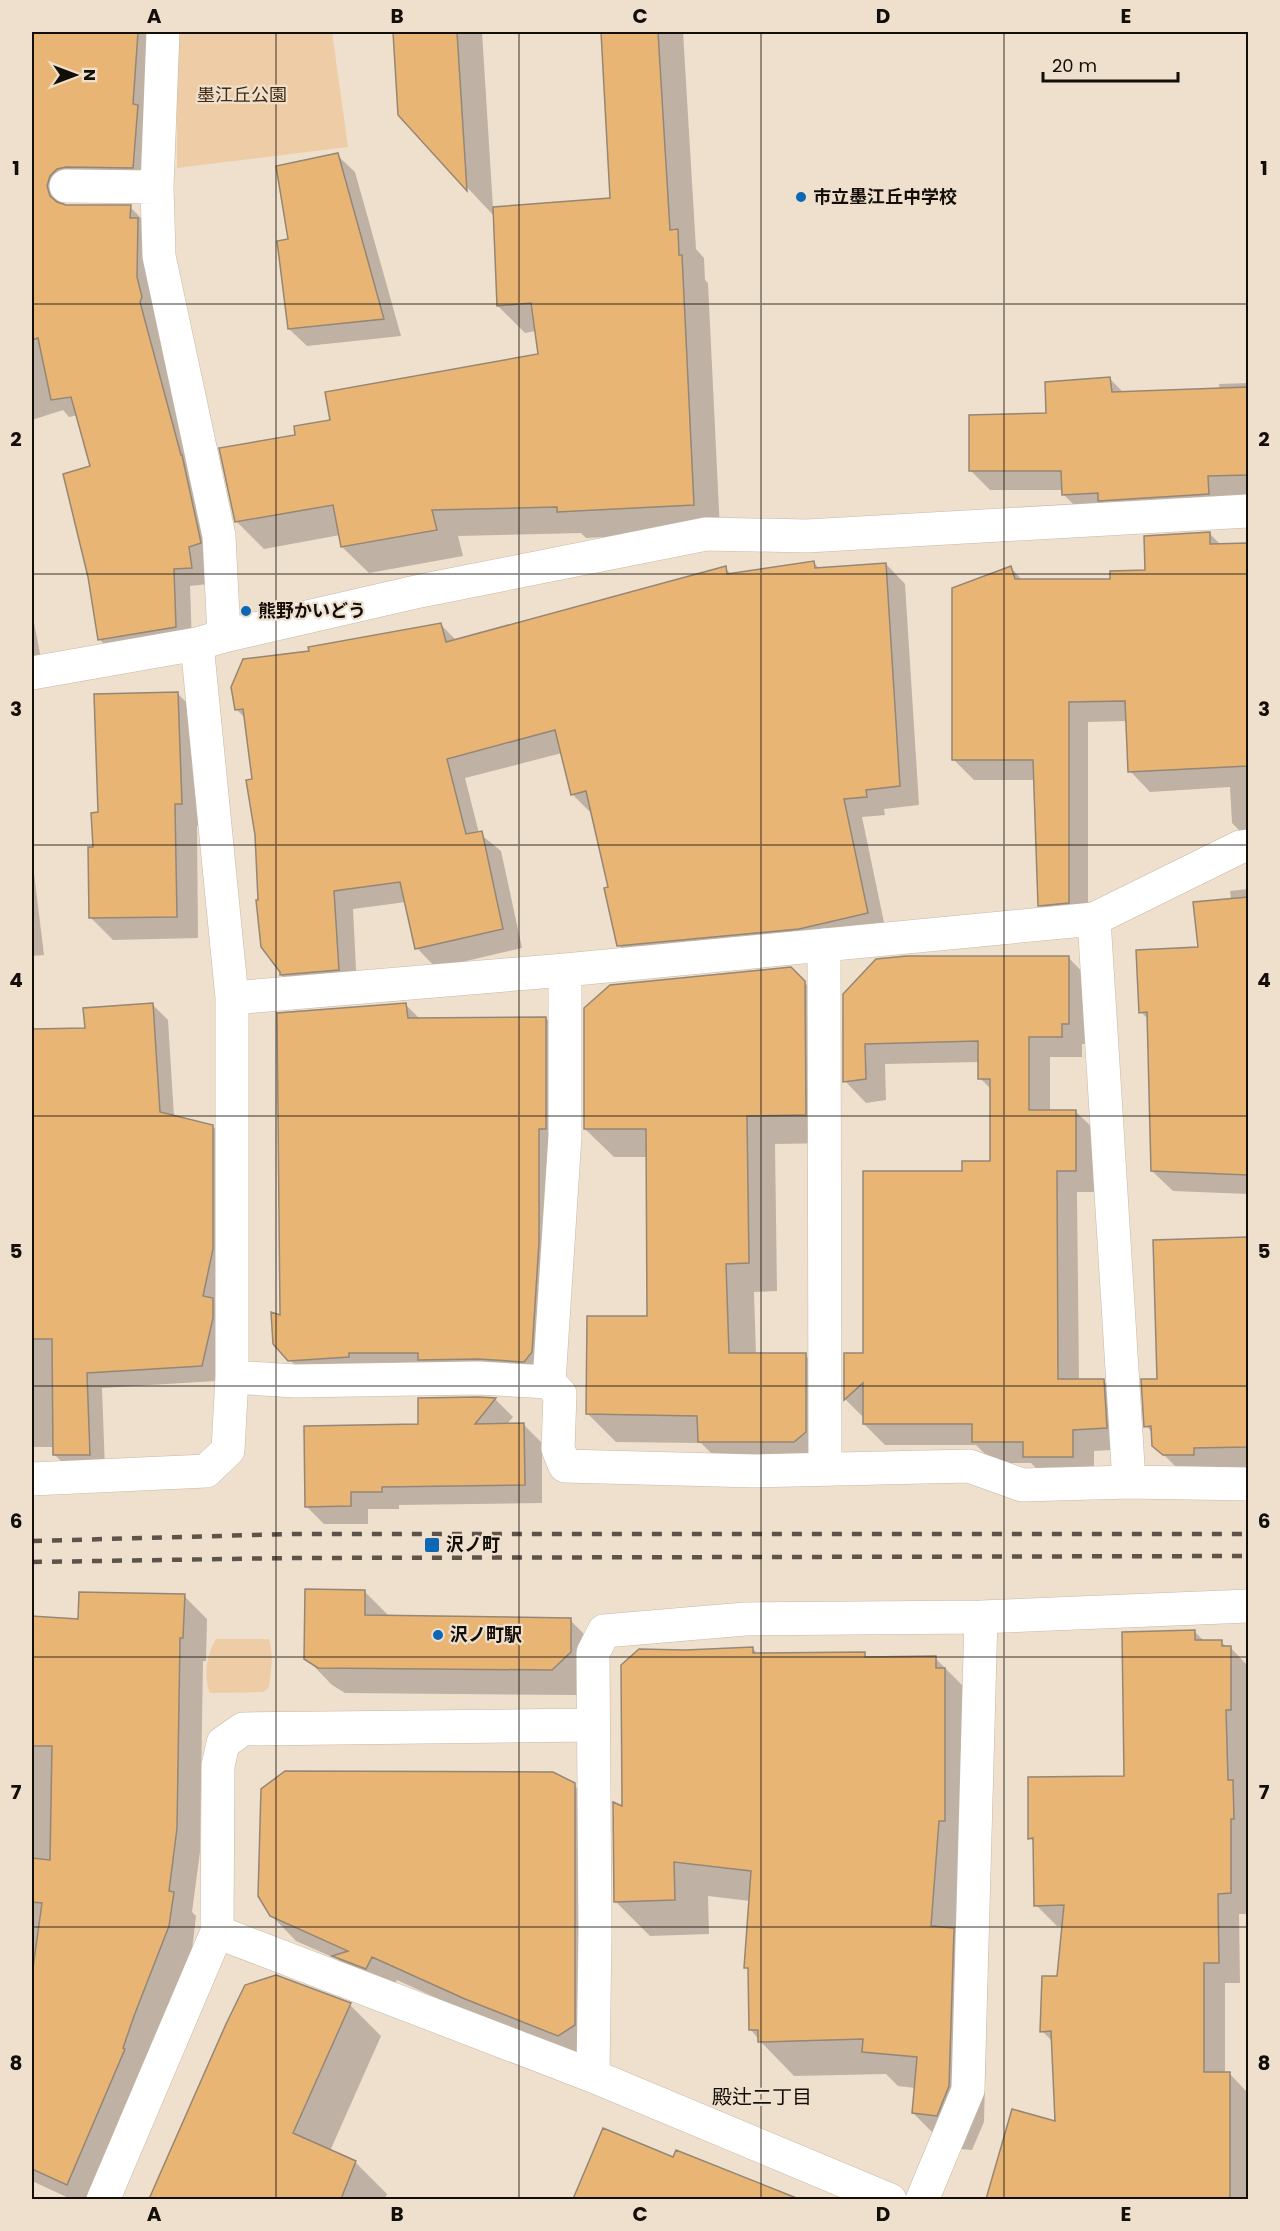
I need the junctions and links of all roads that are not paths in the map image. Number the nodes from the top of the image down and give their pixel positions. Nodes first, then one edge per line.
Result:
1 (163, 32) edge
2 (66, 186) dead end
3 (157, 188) junction
4 (1248, 511) edge
5 (211, 640) junction
6 (32, 673) edge
7 (1248, 846) edge
8 (1094, 919) junction
9 (824, 945) junction
10 (566, 970) junction
11 (232, 998) junction
12 (232, 1377) junction
13 (549, 1382) junction
14 (825, 1469) junction
15 (32, 1479) edge
16 (1129, 1482) junction
17 (1248, 1484) edge
18 (1248, 1606) edge
19 (981, 1617) junction
20 (593, 1725) junction
21 (217, 1932) junction
22 (593, 2076) junction
23 (103, 2199) edge
24 (890, 2199) edge
25 (922, 2199) edge

1 - 3 street
2 - 3 street
3 - 5 street
4 - 5 street
5 - 6 street
5 - 11 street
7 - 8 street
8 - 9 street
8 - 16 street
9 - 10 street
9 - 14 street
10 - 11 street
10 - 13 street
11 - 12 street
12 - 13 street
12 - 15 street
13 - 14 street
14 - 16 street
16 - 17 street
18 - 19 street
19 - 20 street
19 - 25 street
20 - 21 street
20 - 22 street
21 - 22 street
21 - 23 street
22 - 24 street

